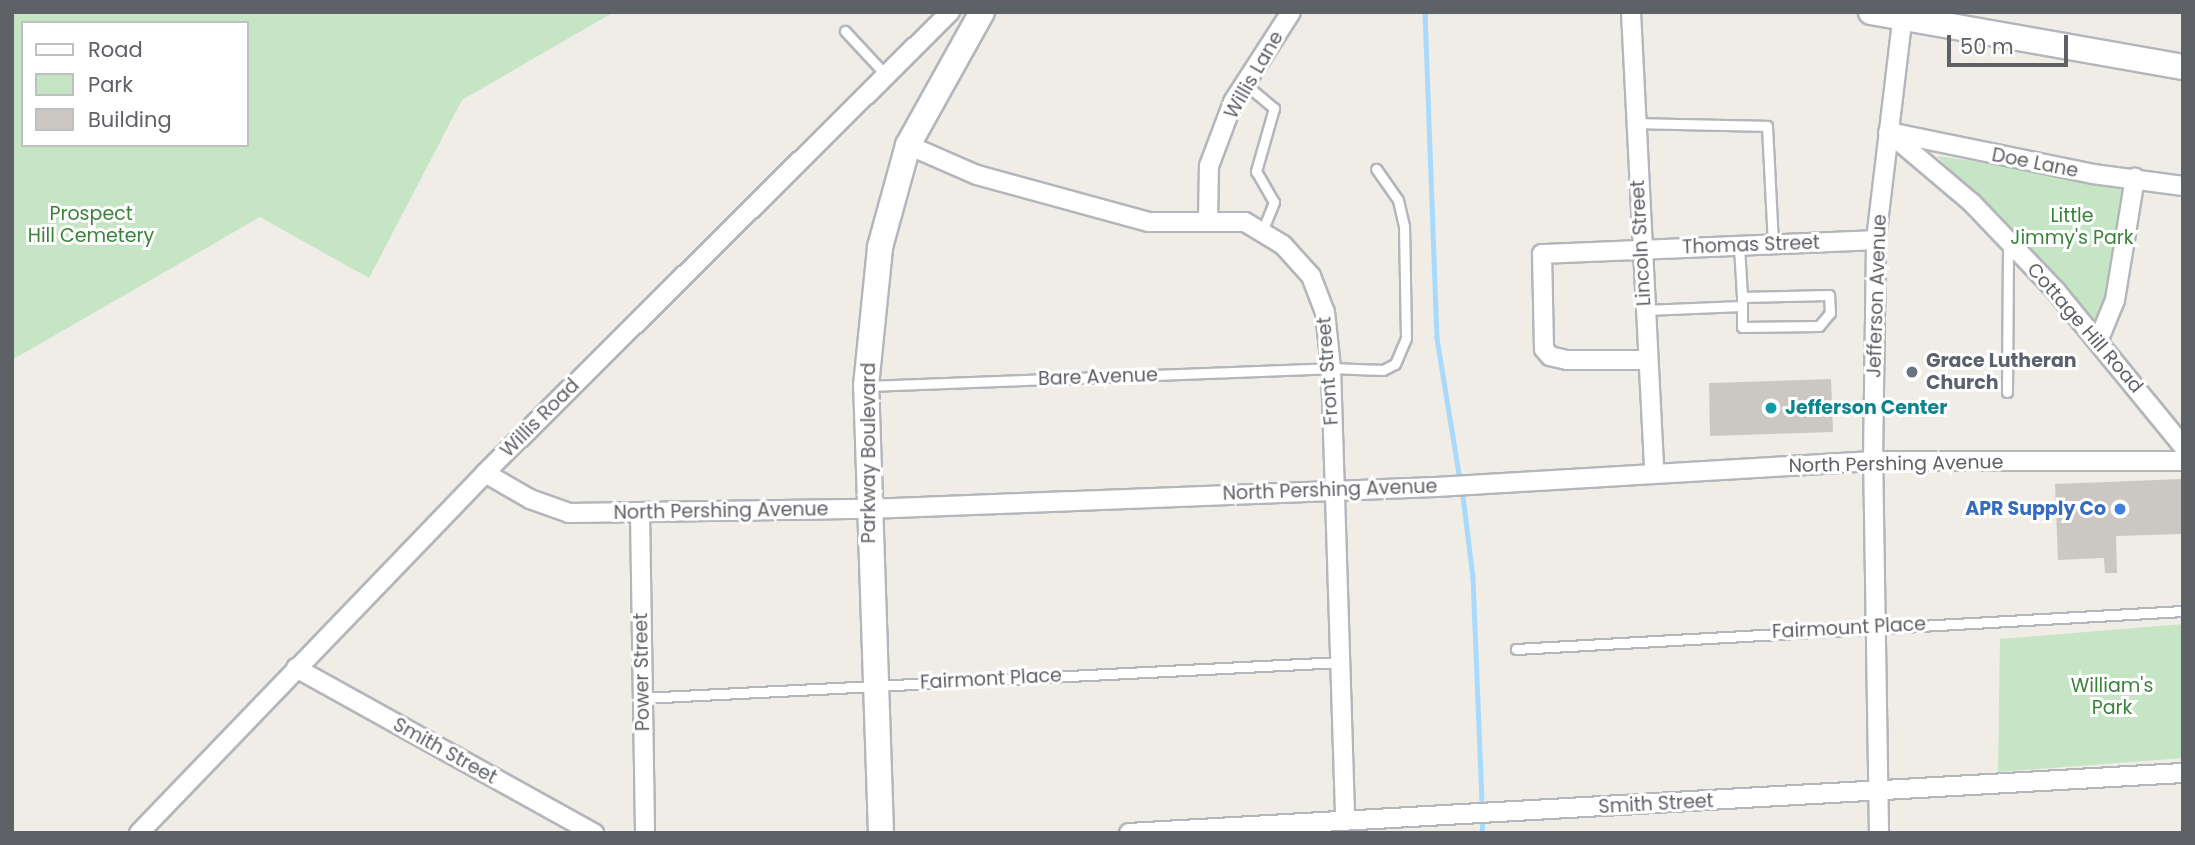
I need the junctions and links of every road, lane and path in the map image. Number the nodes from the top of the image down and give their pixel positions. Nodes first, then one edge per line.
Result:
1 (950, 12) edge
2 (982, 12) edge
3 (1291, 12) edge
4 (1631, 12) edge
5 (1871, 12) edge
6 (1902, 15) edge
7 (845, 31) dead end
8 (2183, 67) edge
9 (884, 74) junction
10 (1245, 84) junction
11 (1636, 123) junction
12 (1888, 132) junction
13 (908, 145) junction
14 (1377, 169) dead end
15 (2135, 178) junction
16 (2183, 186) edge
17 (1208, 221) junction
18 (1262, 232) junction
19 (1876, 240) junction
20 (2008, 241) junction
21 (1773, 243) junction
22 (1739, 246) junction
23 (1641, 248) junction
24 (1742, 302) junction
25 (1644, 310) junction
26 (2099, 339) junction
27 (1647, 360) junction
28 (1331, 368) junction
29 (866, 386) junction
30 (2007, 392) dead end
31 (2183, 446) edge
32 (1873, 461) junction
33 (2183, 461) edge
34 (485, 473) junction
35 (1654, 473) junction
36 (1334, 489) junction
37 (868, 509) junction
38 (640, 512) junction
39 (2183, 611) edge
40 (1875, 626) junction
41 (1516, 649) dead end
42 (1341, 662) junction
43 (296, 668) junction
44 (873, 685) junction
45 (642, 698) junction
46 (2183, 773) edge
47 (1877, 793) junction
48 (1346, 827) edge
49 (139, 833) edge
50 (594, 833) edge
51 (645, 833) edge
52 (881, 833) edge
53 (1129, 833) edge
54 (1879, 833) edge

1 - 9 street, Willis Road
2 - 13 street, Parkway Boulevard
3 - 10 street, Willis Lane
4 - 11 street, Lincoln Street
5 - 6 street
6 - 8 street
6 - 12 street, Jefferson Avenue
7 - 9 lane
9 - 34 street, Willis Road
10 - 17 street, Willis Lane
10 - 18 lane
11 - 21 lane
11 - 23 street, Lincoln Street
12 - 15 street, Doe Lane
12 - 19 street, Jefferson Avenue
12 - 20 street, Cottage Hill Road
13 - 17 street, Front Street
13 - 29 street, Parkway Boulevard
14 - 28 lane, Bare Avenue
15 - 16 street, Doe Lane
15 - 26 street
17 - 18 street, Front Street
18 - 28 street, Front Street
19 - 21 street, Thomas Street
19 - 32 street, Jefferson Avenue
20 - 26 street, Cottage Hill Road
20 - 30 lane
21 - 22 street, Thomas Street
22 - 23 street, Thomas Street
22 - 24 lane
23 - 25 street, Lincoln Street
23 - 27 street, Thomas Street
24 - 24 lane
24 - 25 lane
25 - 27 street, Lincoln Street
26 - 31 street, Cottage Hill Road
27 - 35 street, Lincoln Street
28 - 29 lane, Bare Avenue
28 - 36 street, Front Street
29 - 37 street, Parkway Boulevard
32 - 33 street, North Pershing Avenue
32 - 35 street, North Pershing Avenue
32 - 40 street, Jefferson Avenue
34 - 38 street, North Pershing Avenue
34 - 43 street, Willis Road
35 - 36 street, North Pershing Avenue
36 - 37 street, North Pershing Avenue
36 - 42 street, Front Street
37 - 38 street, North Pershing Avenue
37 - 44 street, Parkway Boulevard
38 - 45 street, Power Street
39 - 40 lane, Fairmount Place
40 - 41 lane, Fairmount Place
40 - 47 street, Jefferson Avenue
42 - 44 lane, Fairmont Place
42 - 48 street, Front Street
43 - 49 street, Willis Road
43 - 50 street, Smith Street
44 - 45 lane, Fairmont Place
44 - 52 street, Parkway Boulevard
45 - 51 street, Power Street
46 - 47 street, Smith Street
47 - 48 street, Smith Street
47 - 54 street, Jefferson Avenue
48 - 53 street, Smith Street

